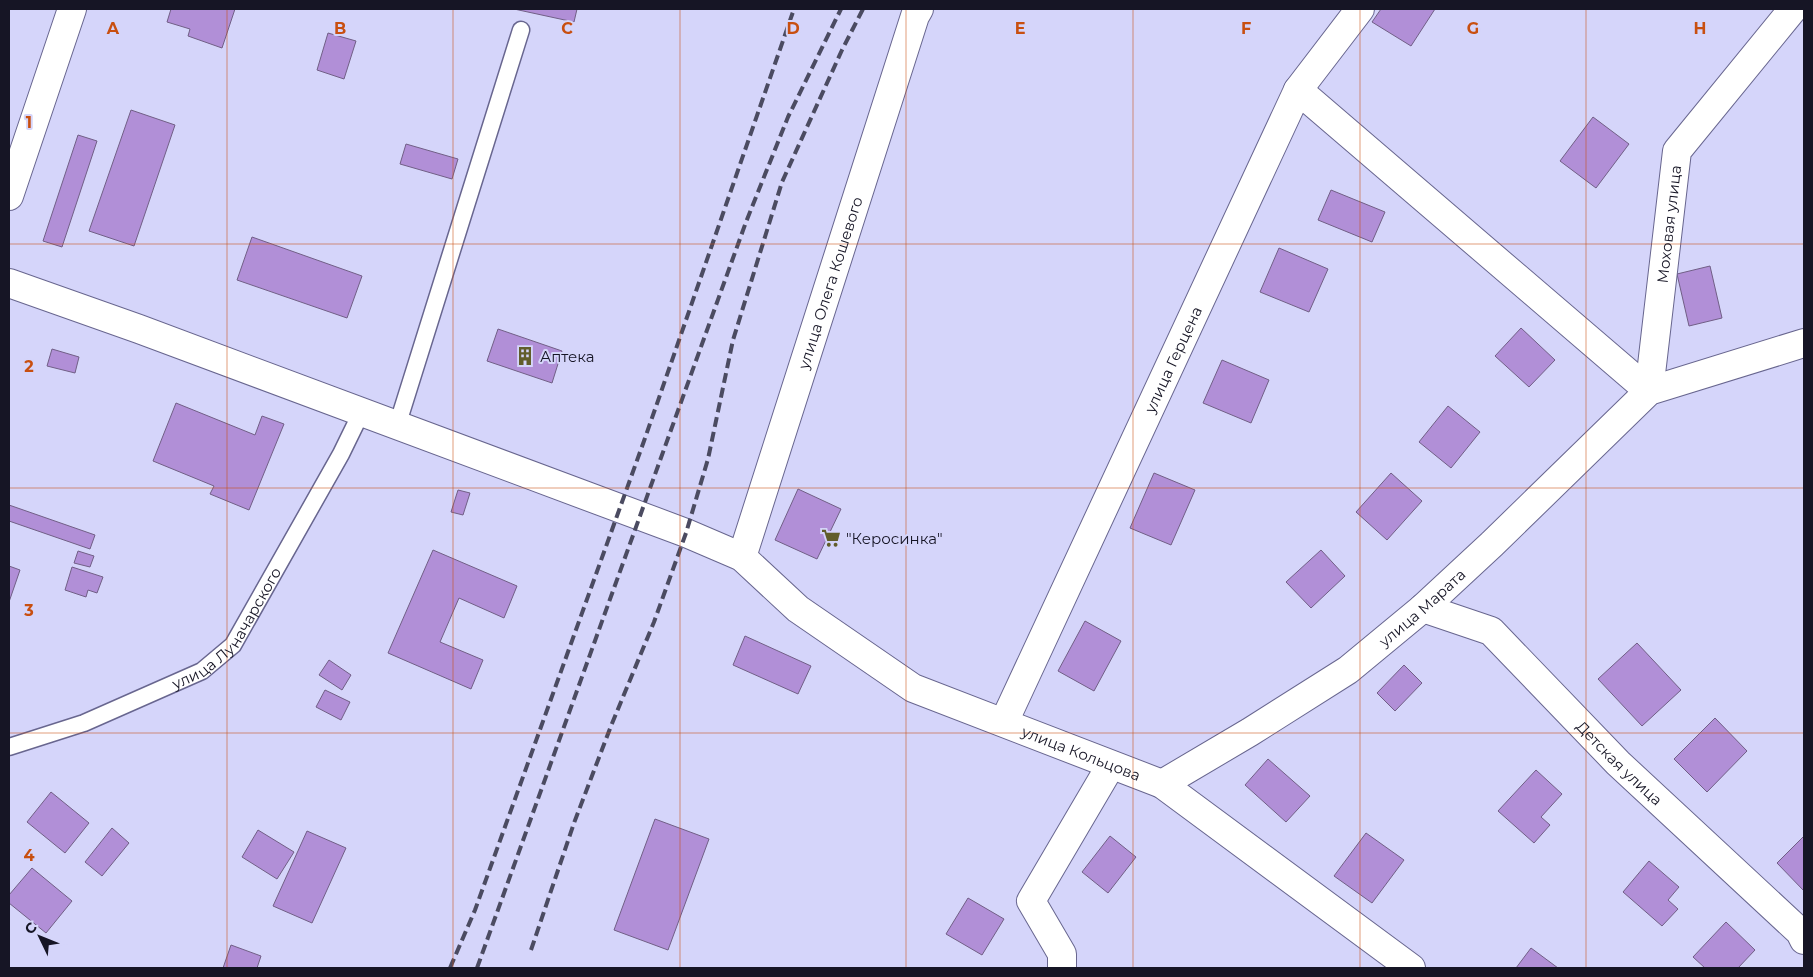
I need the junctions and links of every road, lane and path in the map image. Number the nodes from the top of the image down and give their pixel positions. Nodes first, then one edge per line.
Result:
1 (72, 9) edge
2 (919, 9) edge
3 (1360, 9) edge
4 (1793, 9) edge
5 (521, 30) dead end
6 (1298, 90) junction
7 (9, 196) edge
8 (9, 283) edge
9 (1804, 343) edge
10 (1649, 391) junction
11 (361, 413) junction
12 (398, 426) junction
13 (742, 557) junction
14 (1423, 608) junction
15 (1004, 722) junction
16 (9, 747) edge
17 (1111, 765) junction
18 (1162, 784) junction
19 (1804, 940) edge
20 (1062, 968) edge
21 (1411, 968) edge

1 - 7 street
2 - 13 street, улица Олега Кошевого
3 - 6 street, улица Герцена
4 - 10 street, Моховая улица
5 - 12 lane
6 - 10 street
6 - 15 street, улица Герцена
8 - 11 street, улица Кольцова
9 - 10 street
10 - 14 street, улица Марата
11 - 12 street, улица Кольцова
11 - 16 lane, улица Луначарского
12 - 13 street, улица Кольцова
13 - 15 street, улица Кольцова
14 - 18 street, улица Марата
14 - 19 street, Детская улица
15 - 17 street, улица Кольцова
17 - 18 street, улица Кольцова
17 - 20 street
18 - 21 street, улица Кольцова

